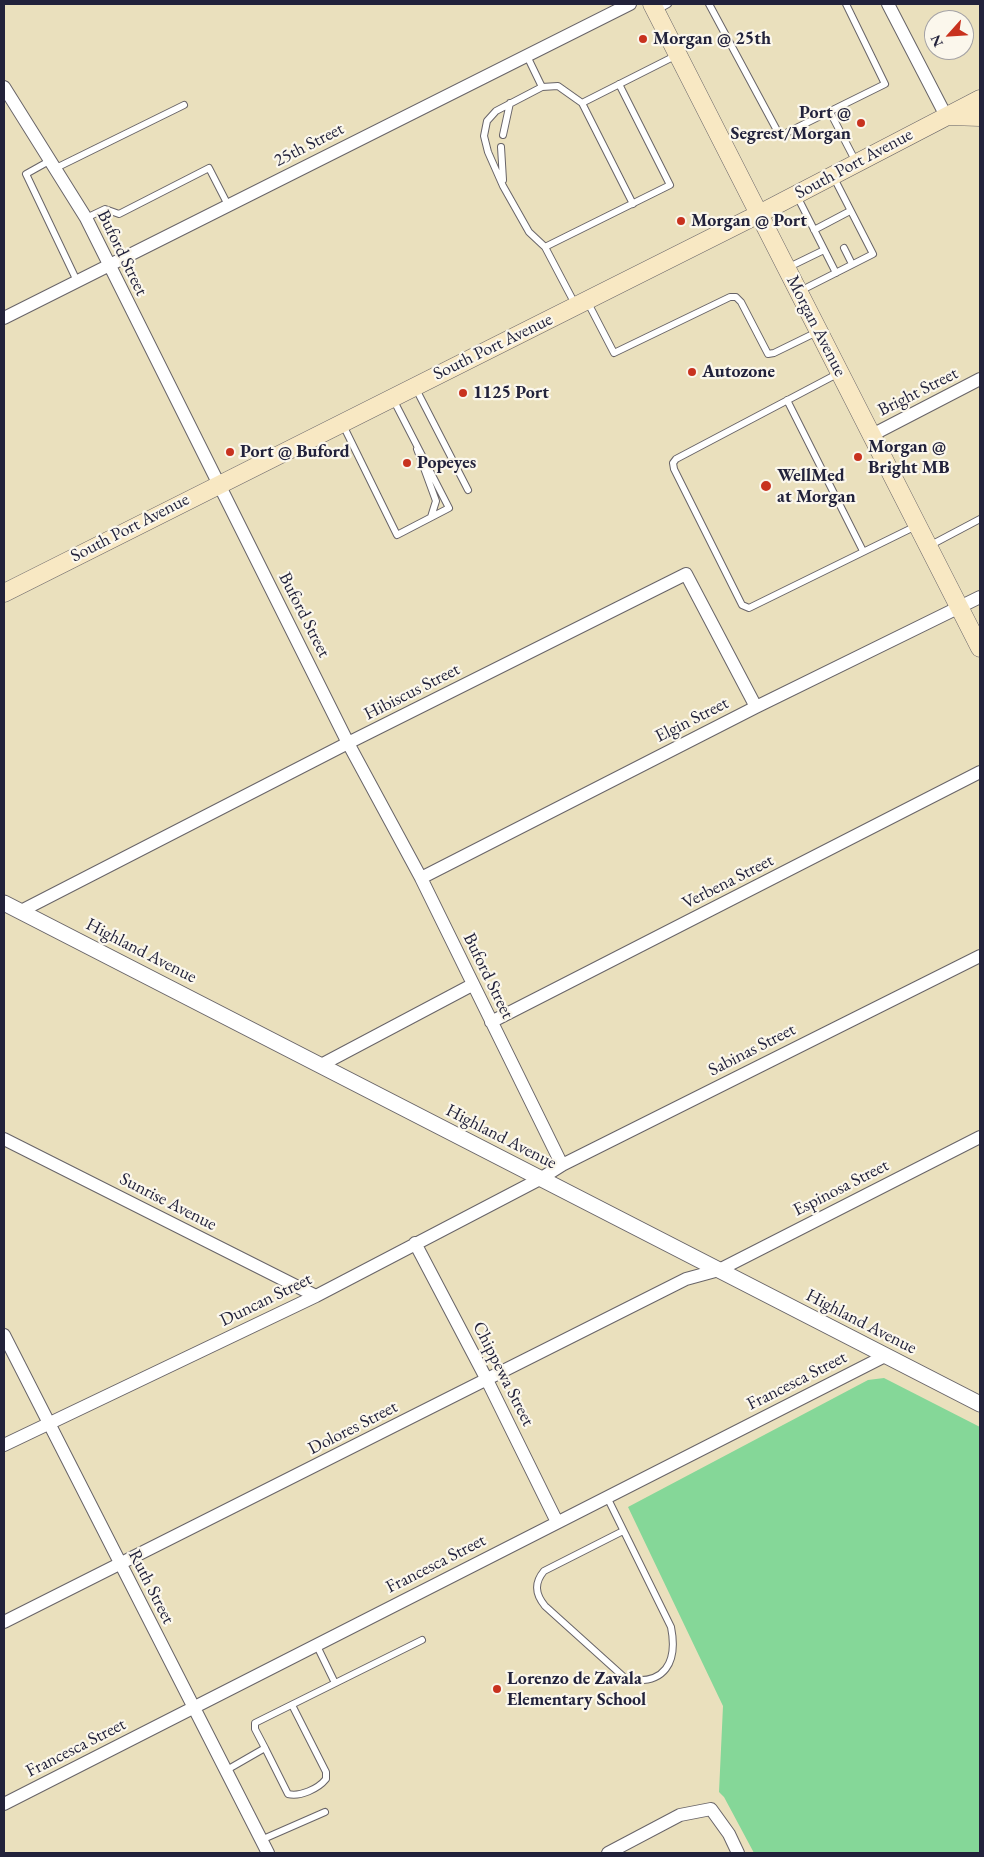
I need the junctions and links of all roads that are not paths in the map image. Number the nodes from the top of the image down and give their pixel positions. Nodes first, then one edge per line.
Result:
1 (630, 4) edge
2 (709, 4) edge
3 (846, 4) edge
4 (888, 4) edge
5 (659, 6) edge
6 (678, 54) junction
7 (527, 56) junction
8 (619, 84) junction
9 (4, 87) edge
10 (542, 87) junction
11 (980, 99) edge
12 (510, 103) junction
13 (582, 103) junction
14 (184, 104) dead end
15 (830, 112) junction
16 (946, 116) junction
17 (980, 118) edge
18 (504, 135) dead end
19 (501, 147) dead end
20 (856, 163) junction
21 (53, 164) junction
22 (832, 176) junction
23 (504, 186) junction
24 (797, 194) junction
25 (633, 204) junction
26 (228, 205) junction
27 (850, 211) junction
28 (759, 214) junction
29 (86, 218) junction
30 (814, 230) junction
31 (546, 247) junction
32 (844, 248) dead end
33 (824, 250) junction
34 (852, 264) junction
35 (109, 265) junction
36 (786, 268) junction
37 (836, 273) junction
38 (77, 281) junction
39 (799, 292) junction
40 (581, 303) junction
41 (4, 318) edge
42 (819, 331) junction
43 (840, 373) junction
44 (980, 379) edge
45 (414, 386) junction
46 (392, 397) junction
47 (787, 400) junction
48 (342, 422) junction
49 (872, 435) junction
50 (414, 438) junction
51 (218, 484) junction
52 (468, 490) dead end
53 (430, 518) junction
54 (980, 518) edge
55 (918, 525) junction
56 (928, 546) junction
57 (863, 551) junction
58 (4, 593) edge
59 (980, 597) edge
60 (960, 608) junction
61 (980, 648) edge
62 (756, 707) junction
63 (348, 743) junction
64 (980, 772) edge
65 (420, 878) junction
66 (4, 903) edge
67 (21, 911) junction
68 (980, 956) edge
69 (472, 985) junction
70 (491, 1022) junction
71 (321, 1065) junction
72 (980, 1137) edge
73 (4, 1139) edge
74 (562, 1165) junction
75 (540, 1179) junction
76 (416, 1243) junction
77 (718, 1270) junction
78 (316, 1296) junction
79 (4, 1335) edge
80 (885, 1356) junction
81 (488, 1380) junction
82 (980, 1404) edge
83 (48, 1425) junction
84 (4, 1444) edge
85 (607, 1497) junction
86 (557, 1522) junction
87 (623, 1531) junction
88 (120, 1564) junction
89 (4, 1622) edge
90 (422, 1640) dead end
91 (317, 1646) junction
92 (335, 1683) junction
93 (292, 1704) junction
94 (194, 1709) junction
95 (265, 1748) junction
96 (225, 1771) junction
97 (4, 1804) edge
98 (325, 1812) dead end
99 (261, 1840) junction
100 (266, 1853) edge
101 (608, 1853) edge
102 (738, 1853) edge

1 - 7 street, 25th Street
2 - 15 lane
3 - 15 lane
4 - 16 street
5 - 6 main road, Morgan Avenue
6 - 8 lane
6 - 28 main road, Morgan Avenue
7 - 10 lane
7 - 26 street, 25th Street
8 - 13 lane
8 - 25 lane
9 - 21 street, Buford Street
10 - 12 lane
10 - 13 lane
11 - 16 main road, South Port Avenue
12 - 18 lane
12 - 23 lane
13 - 25 lane
14 - 21 lane
15 - 20 lane
16 - 17 main road
16 - 20 main road, South Port Avenue
19 - 23 lane
20 - 22 main road, South Port Avenue
21 - 29 street, Buford Street
21 - 38 lane
22 - 24 main road, South Port Avenue
22 - 27 lane
23 - 31 lane
24 - 28 main road, South Port Avenue
24 - 30 lane
25 - 31 lane
26 - 29 lane
26 - 35 street, 25th Street
27 - 30 lane
27 - 34 lane
28 - 36 main road, Morgan Avenue
28 - 40 main road, South Port Avenue
29 - 35 street, Buford Street
30 - 33 lane
31 - 40 lane
32 - 34 lane
33 - 36 lane
33 - 37 lane
34 - 37 lane
35 - 38 street, 25th Street
35 - 51 street, Buford Street
36 - 39 main road, Morgan Avenue
37 - 39 lane
38 - 41 street, 25th Street
39 - 42 main road, Morgan Avenue
40 - 42 lane
40 - 45 main road, South Port Avenue
42 - 43 main road, Morgan Avenue
43 - 47 lane
43 - 49 main road, Morgan Avenue
44 - 49 street, Bright Street
45 - 46 main road, South Port Avenue
45 - 52 lane
46 - 48 main road, South Port Avenue
46 - 50 lane
47 - 57 lane
47 - 57 lane
48 - 51 main road, South Port Avenue
48 - 53 lane
49 - 55 main road, Morgan Avenue
50 - 53 lane
50 - 53 lane
51 - 58 main road, South Port Avenue
51 - 63 street, Buford Street
54 - 56 lane
55 - 56 main road, Morgan Avenue
55 - 57 lane
56 - 60 main road, Morgan Avenue
59 - 60 street, Elgin Street
60 - 61 main road, Morgan Avenue
60 - 62 street, Elgin Street
62 - 63 street, Hibiscus Street
62 - 65 street, Elgin Street
63 - 65 street, Buford Street
63 - 67 street, Hibiscus Street
64 - 70 street, Verbena Street
65 - 69 street, Buford Street
66 - 67 street, Highland Avenue
67 - 71 street, Highland Avenue
68 - 74 street, Sabinas Street
69 - 70 street, Buford Street
69 - 71 street
70 - 74 street, Buford Street
71 - 75 street, Highland Avenue
72 - 77 street, Espinosa Street
73 - 78 street, Sunrise Avenue
74 - 75 street, Sabinas Street
75 - 76 street, Duncan Street
75 - 77 street, Highland Avenue
76 - 78 street, Duncan Street
76 - 81 street, Chippewa Street
77 - 80 street, Highland Avenue
77 - 81 street, Dolores Street
78 - 83 street, Duncan Street
79 - 83 street, Ruth Street
80 - 82 street, Highland Avenue
80 - 85 street, Francesca Street
81 - 86 street, Chippewa Street
81 - 88 street, Dolores Street
83 - 84 street, Duncan Street
83 - 88 street, Ruth Street
85 - 86 street, Francesca Street
85 - 87 lane
86 - 91 street, Francesca Street
87 - 87 lane
88 - 89 street, Dolores Street
88 - 94 street, Ruth Street
90 - 92 lane
91 - 92 lane
91 - 94 street, Francesca Street
92 - 93 lane
93 - 95 lane
93 - 95 lane
94 - 96 street, Ruth Street
94 - 97 street, Francesca Street
95 - 96 lane
96 - 99 street, Ruth Street
98 - 99 lane
99 - 100 street, Ruth Street
101 - 102 street

